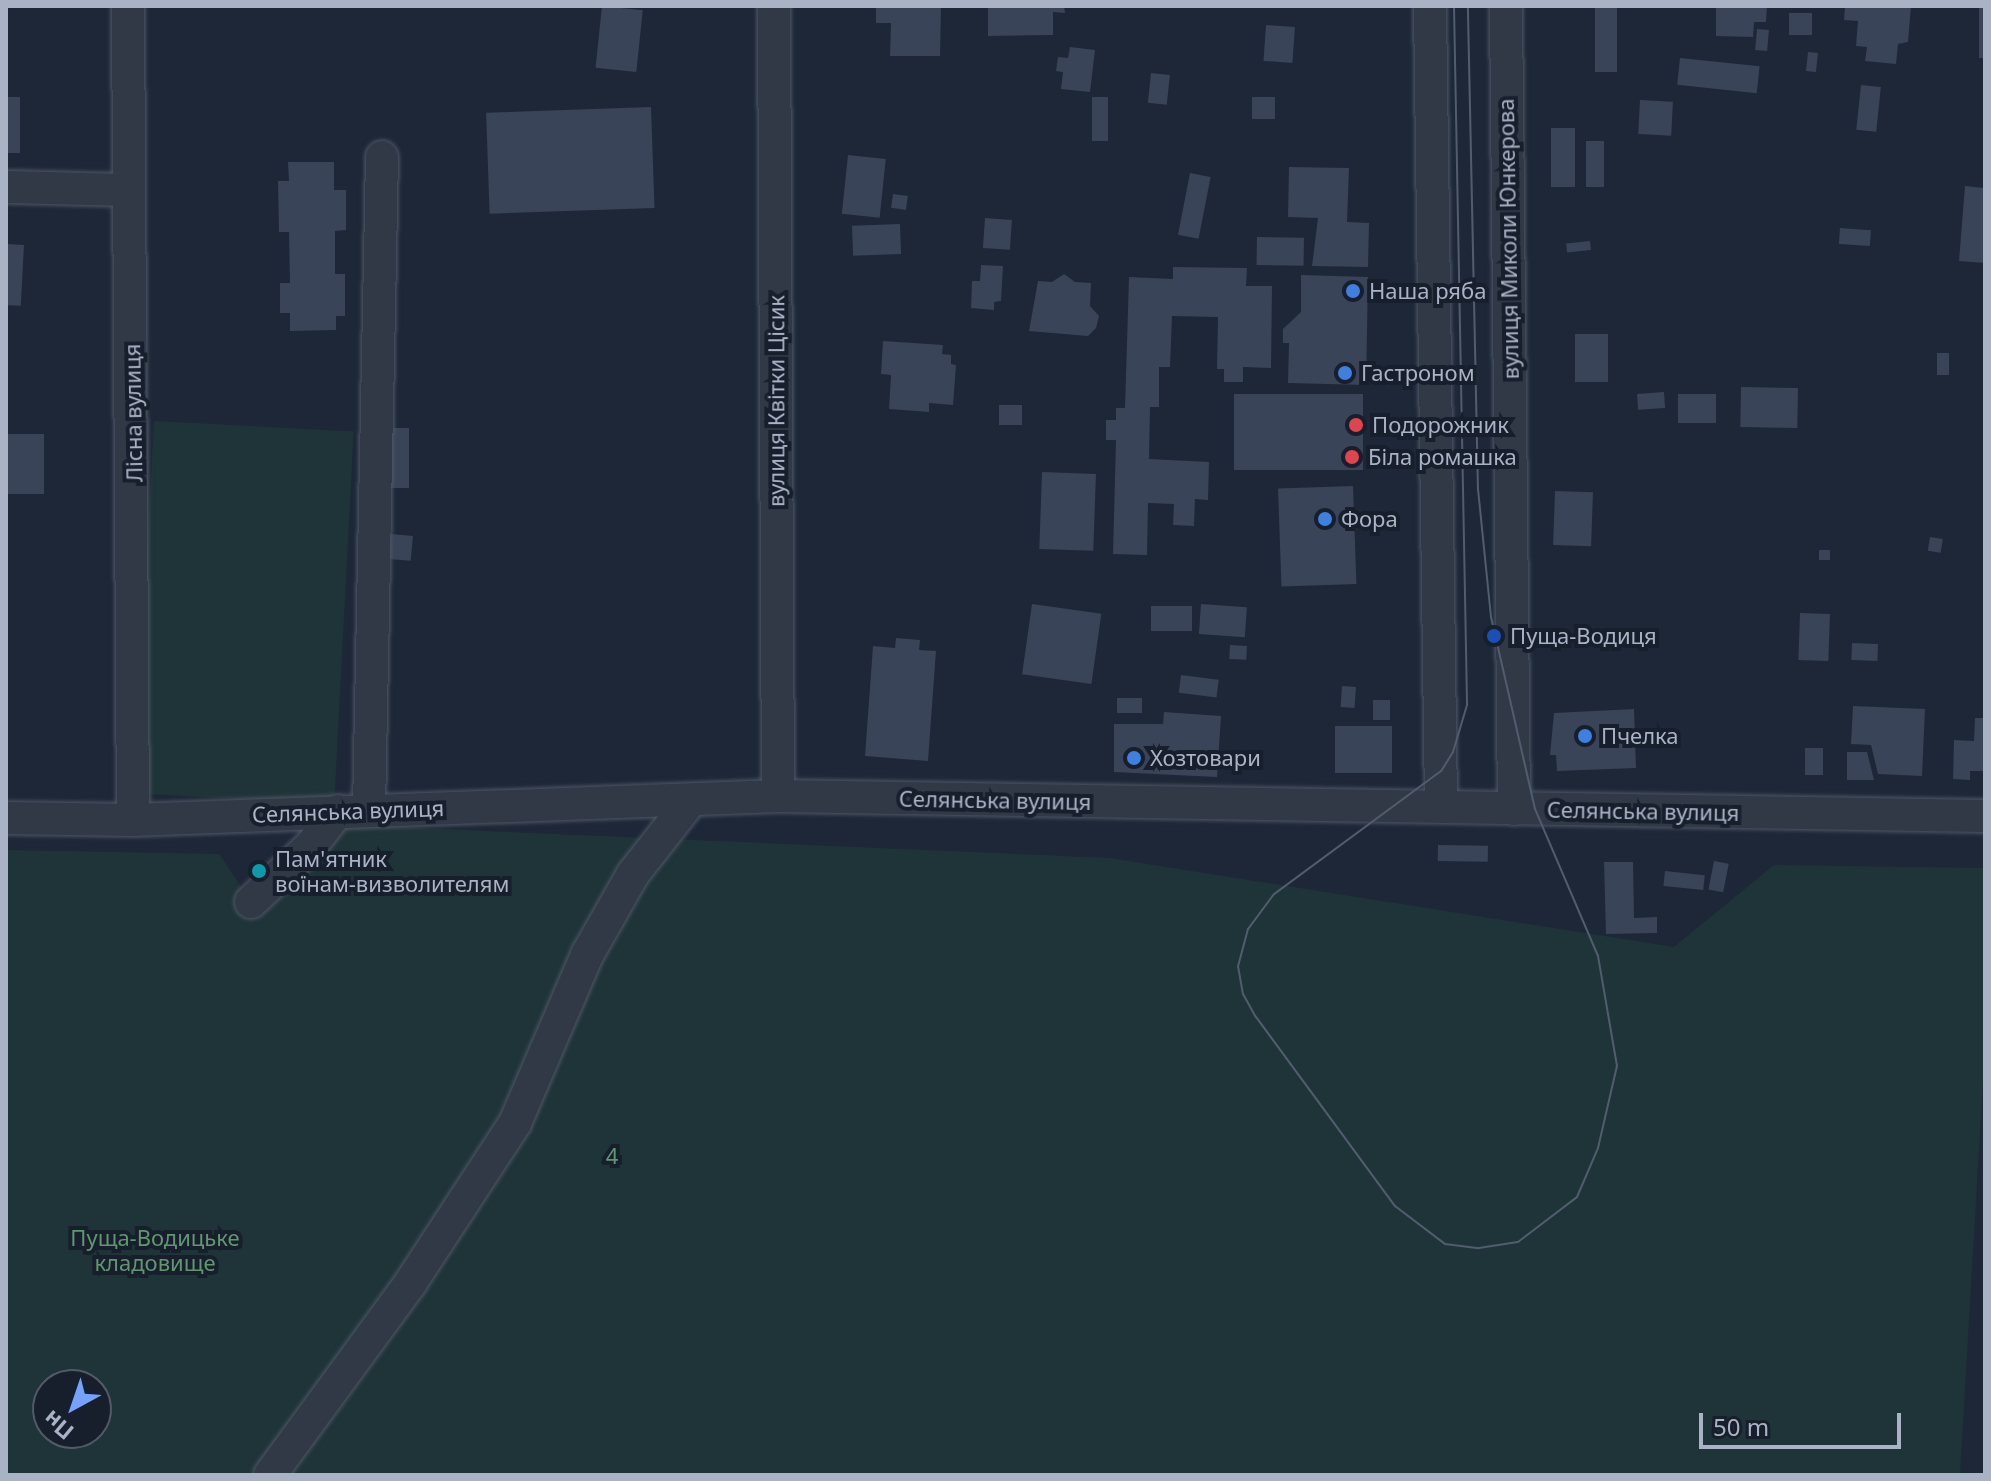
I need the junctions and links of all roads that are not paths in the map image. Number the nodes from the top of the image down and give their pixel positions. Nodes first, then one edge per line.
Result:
1 (128, 6) edge
2 (774, 6) edge
3 (1430, 6) edge
4 (1506, 6) edge
5 (382, 157) dead end
6 (6, 187) edge
7 (129, 190) junction
8 (778, 796) junction
9 (691, 800) junction
10 (1441, 807) junction
11 (1514, 809) junction
12 (353, 811) junction
13 (1985, 816) edge
14 (6, 818) edge
15 (133, 820) junction
16 (251, 902) dead end
17 (270, 1475) edge

1 - 7 street, Лісна вулиця
2 - 8 street, вулиця Квітки Цісик
3 - 10 street
4 - 11 street, вулиця Миколи Юнкерова
5 - 12 street
6 - 7 street
7 - 15 street, Лісна вулиця
8 - 9 street, Селянська вулиця
8 - 10 street, Селянська вулиця
9 - 12 street, Селянська вулиця
9 - 17 street
10 - 11 street, Селянська вулиця
11 - 13 street, Селянська вулиця
12 - 15 street, Селянська вулиця
12 - 16 street
14 - 15 street, Селянська вулиця

